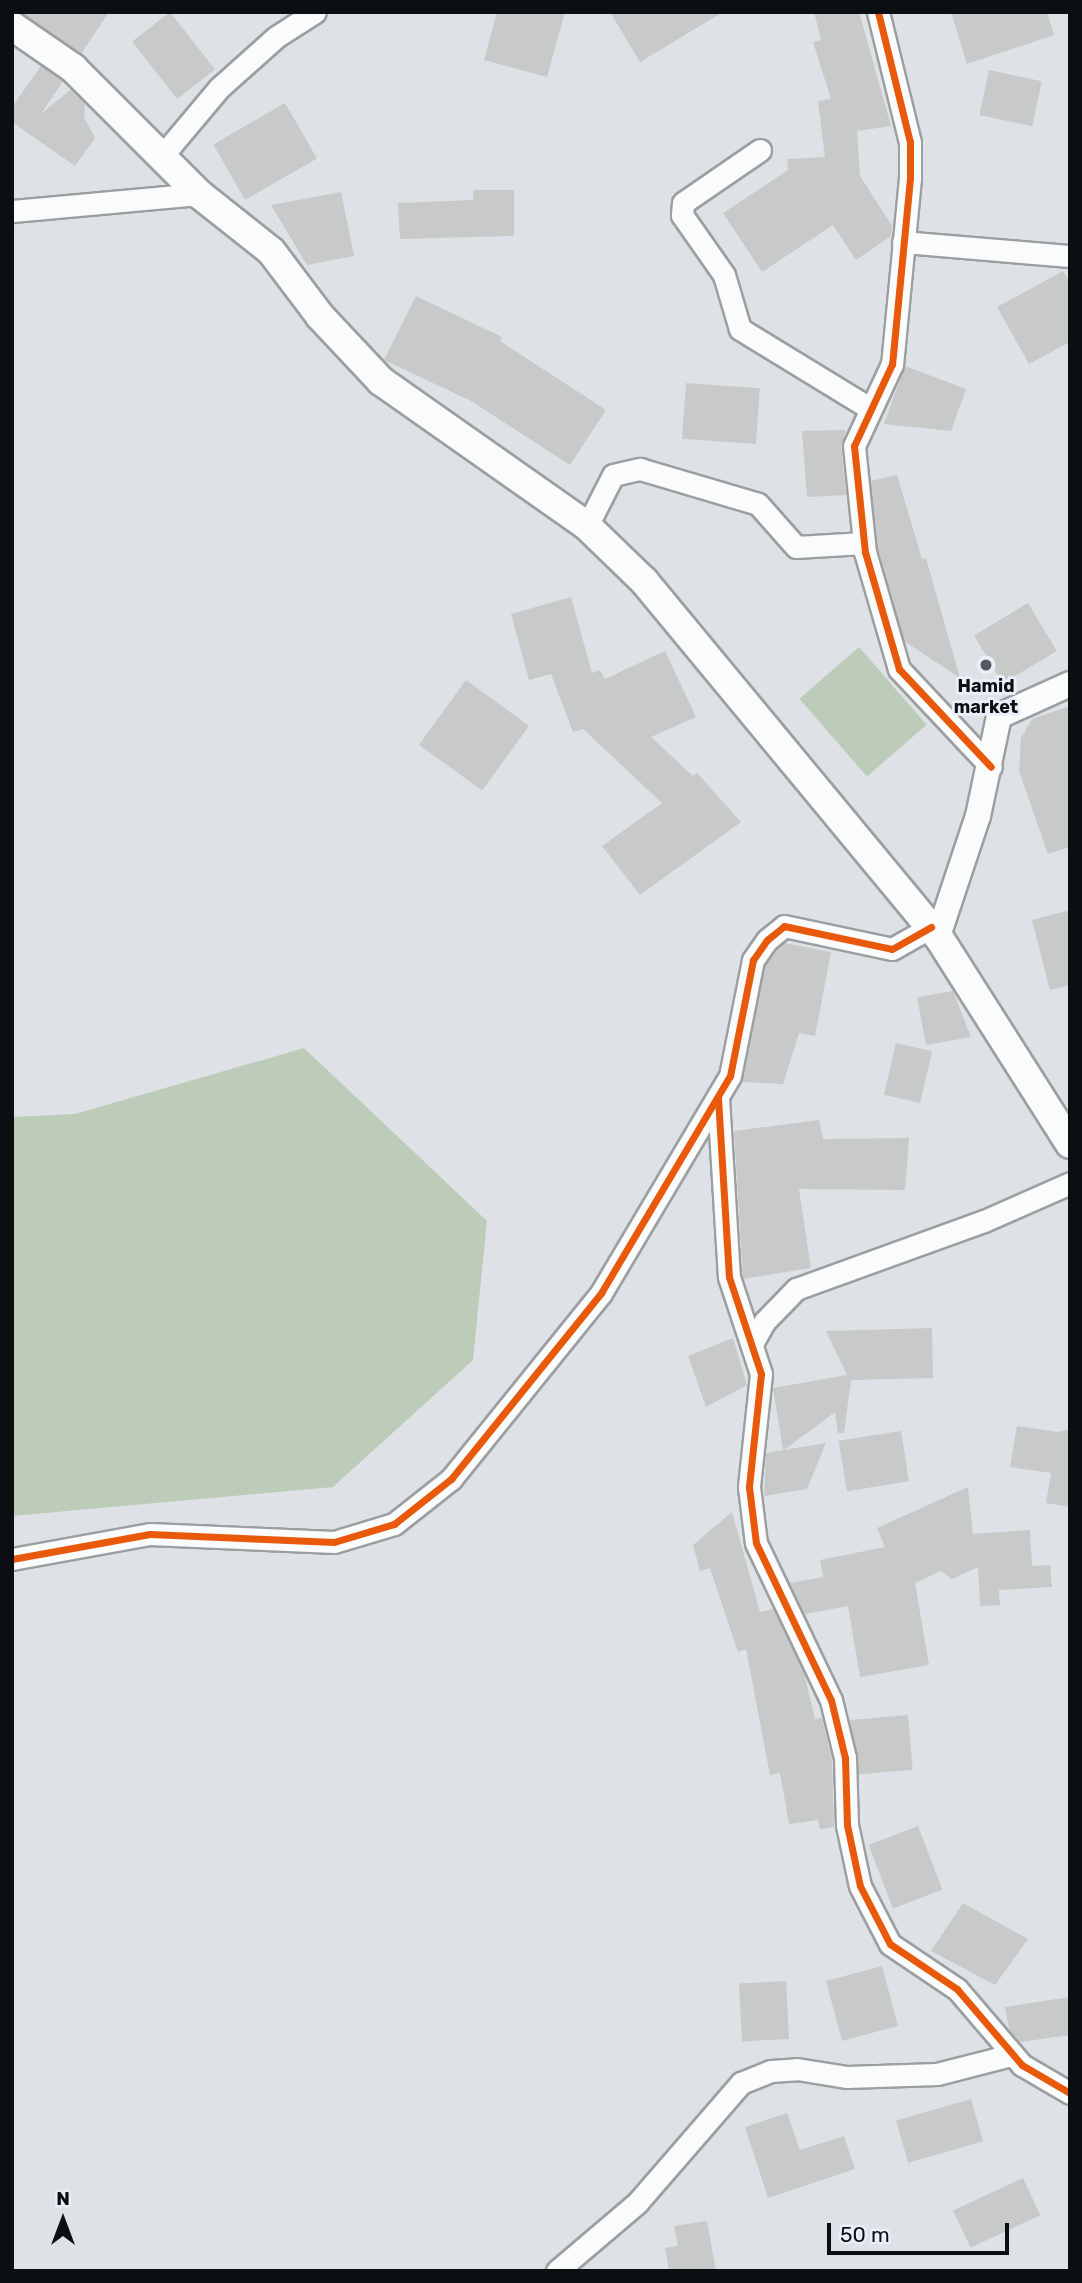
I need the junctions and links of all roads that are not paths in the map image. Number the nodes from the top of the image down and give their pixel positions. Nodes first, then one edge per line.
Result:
1 (878, 12) edge
2 (310, 13) edge
3 (12, 26) edge
4 (760, 150) dead end
5 (162, 156) junction
6 (200, 194) junction
7 (12, 211) edge
8 (903, 242) junction
9 (1070, 256) edge
10 (871, 409) junction
11 (587, 526) junction
12 (864, 543) junction
13 (1070, 684) edge
14 (991, 767) junction
15 (934, 932) junction
16 (718, 1098) junction
17 (1070, 1144) edge
18 (1070, 1183) edge
19 (752, 1344) junction
20 (12, 1559) edge
21 (1011, 2055) junction
22 (1070, 2093) edge
23 (557, 2271) edge

1 - 8 street
2 - 5 street
3 - 5 main road
4 - 10 street
5 - 6 main road
6 - 7 street
6 - 11 main road
8 - 9 street
8 - 10 street
10 - 12 street
11 - 12 street
11 - 15 main road
12 - 14 street
13 - 14 street
14 - 15 street
15 - 16 street
15 - 17 main road
16 - 19 street
16 - 20 street
18 - 19 street
19 - 21 street
21 - 22 street
21 - 23 street

